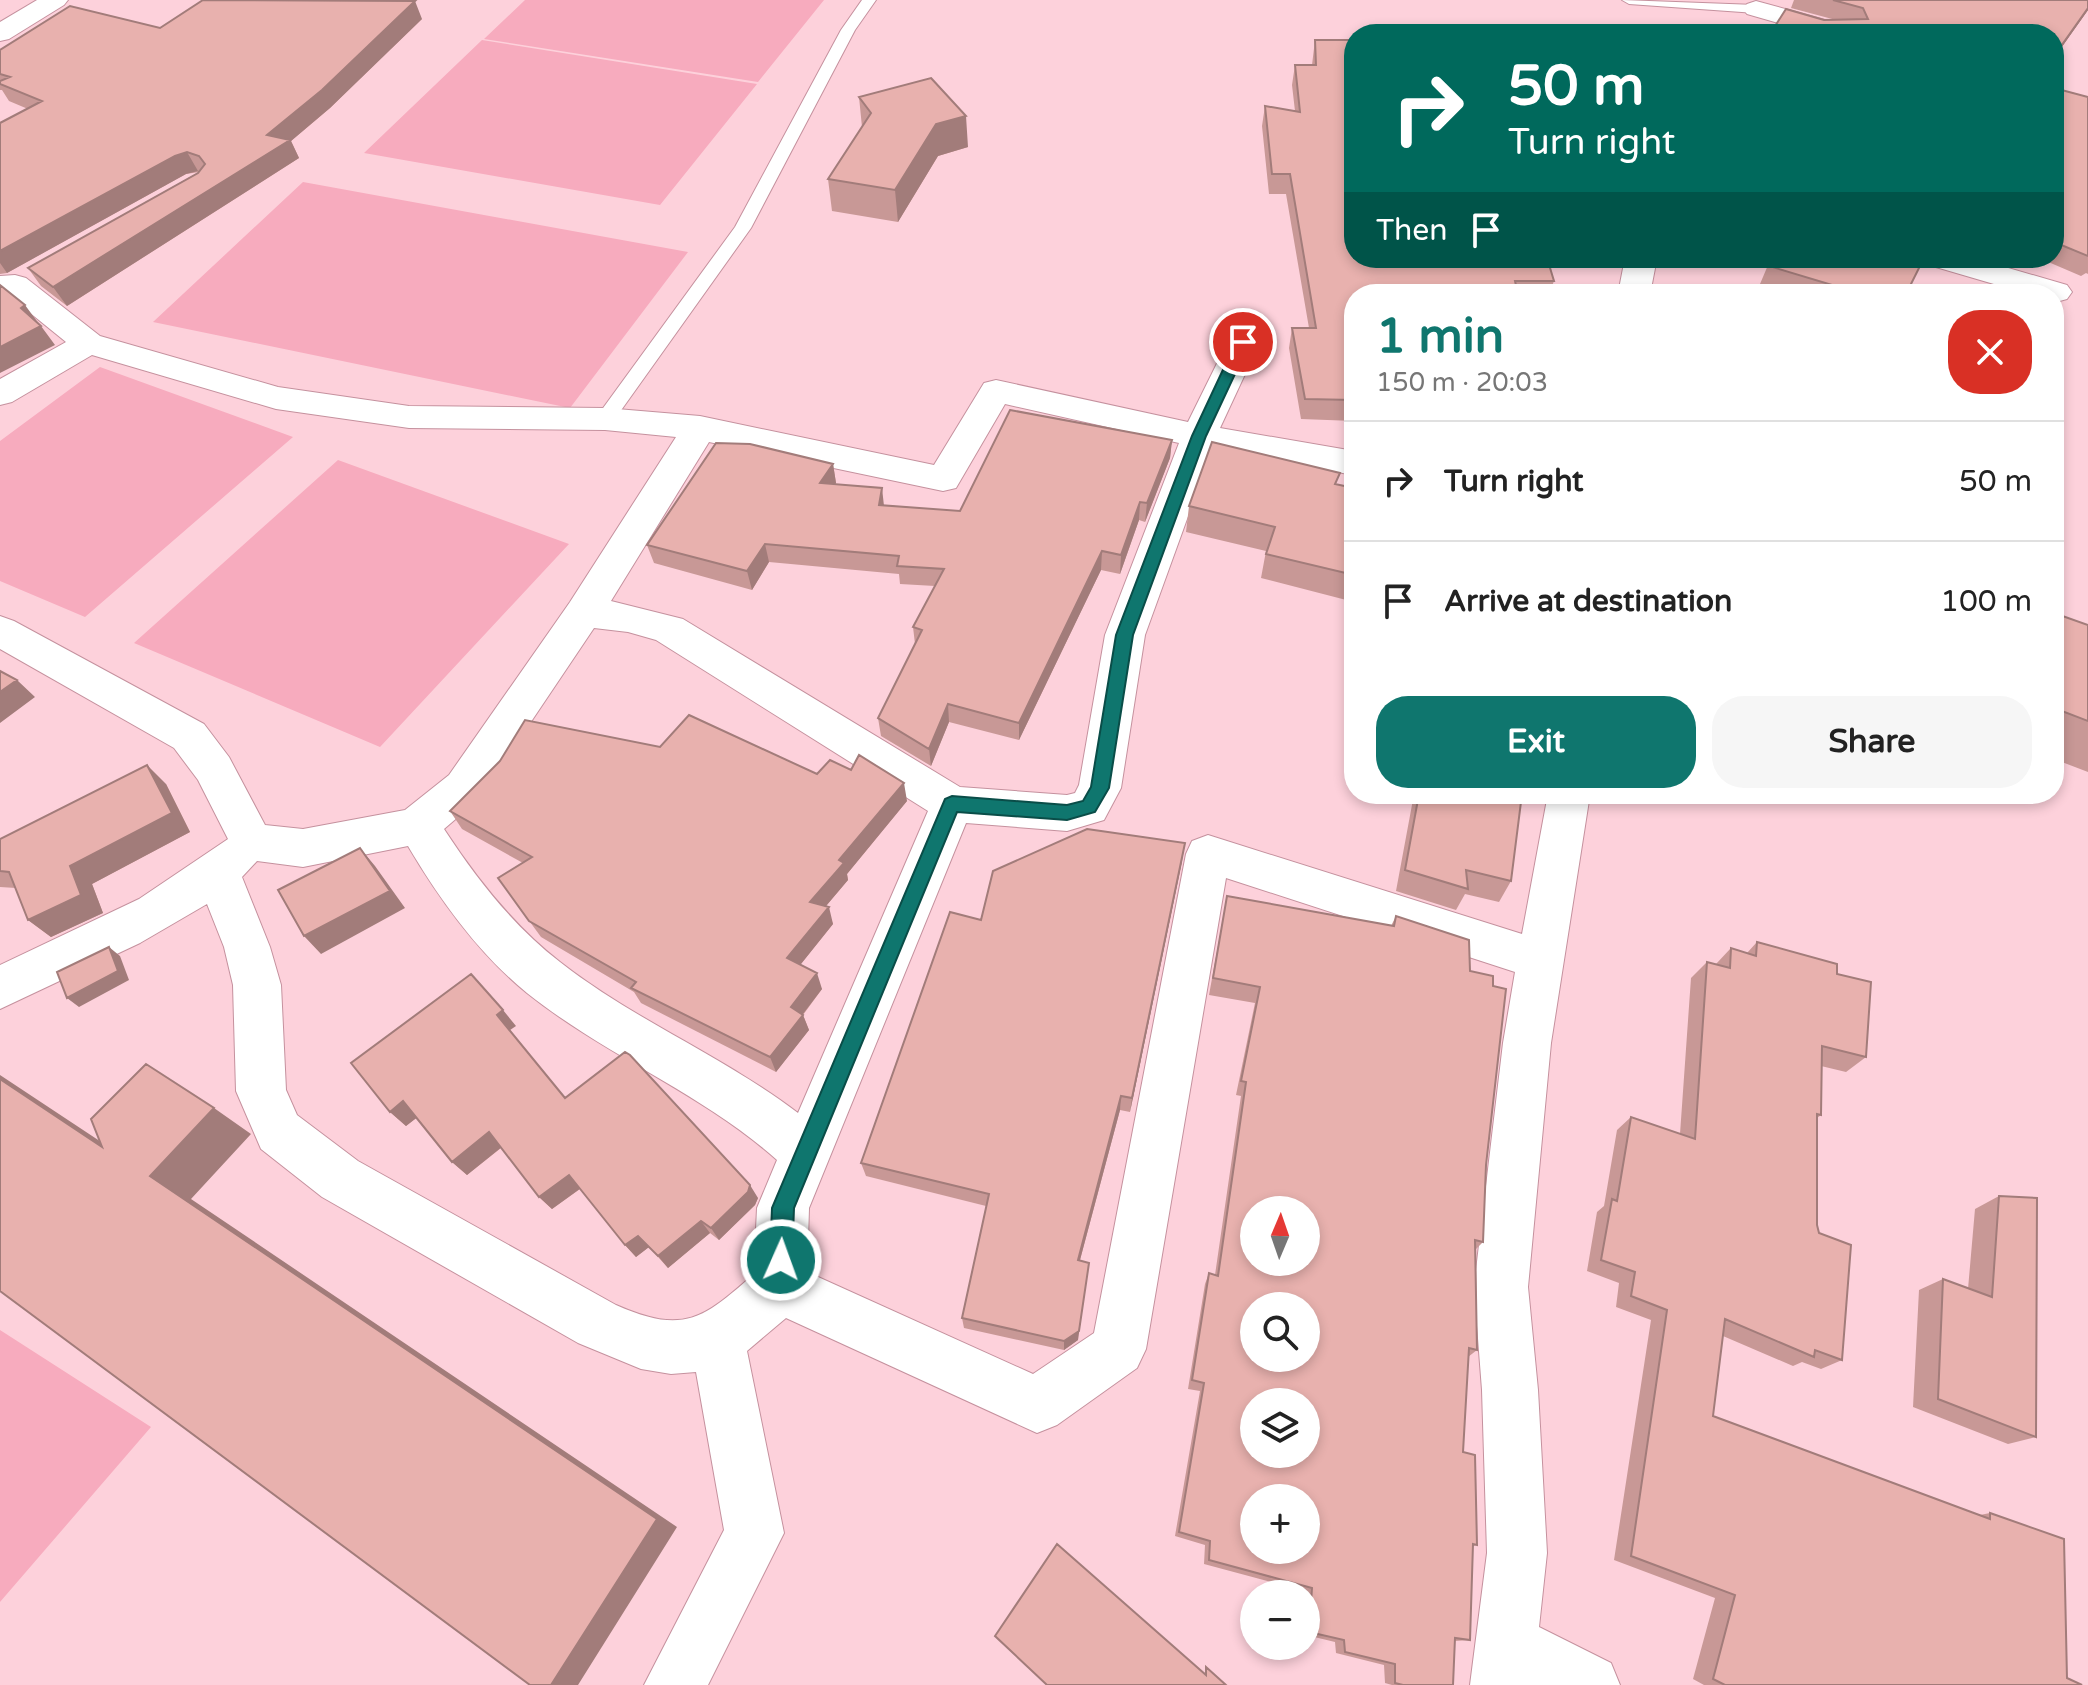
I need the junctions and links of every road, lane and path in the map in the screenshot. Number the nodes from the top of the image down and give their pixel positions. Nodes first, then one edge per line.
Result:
1 (55, 0) edge
2 (869, 0) edge
3 (1629, 0) edge
4 (1759, 5) edge
5 (1748, 24) edge
6 (1815, 24) edge
7 (0, 33) edge
8 (1974, 268) edge
9 (19, 281) edge
10 (2029, 284) edge
11 (1243, 342) dead end
12 (88, 343) junction
13 (0, 394) edge
14 (605, 419) junction
15 (700, 428) junction
16 (1199, 436) junction
17 (1344, 461) edge
18 (584, 612) junction
19 (0, 631) edge
20 (952, 804) junction
21 (1567, 804) edge
22 (418, 825) junction
23 (234, 857) junction
24 (1541, 960) junction
25 (0, 988) edge
26 (806, 1152) junction
27 (780, 1287) junction
28 (717, 1338) junction
29 (1504, 1664) edge
30 (675, 1685) edge
31 (1589, 1685) edge

1 - 7 street
2 - 14 lane
3 - 4 lane
4 - 5 street
4 - 6 street
8 - 10 street
9 - 12 street
11 - 16 street
12 - 13 street
12 - 14 street
14 - 15 street
15 - 16 street
15 - 18 street
16 - 17 street
16 - 20 street
18 - 20 street
18 - 22 street
19 - 23 street
20 - 26 street
21 - 24 street
22 - 23 street
22 - 26 street
23 - 25 street
23 - 28 street
24 - 27 street
24 - 29 street
26 - 27 street
27 - 28 street
28 - 30 street
29 - 31 street

